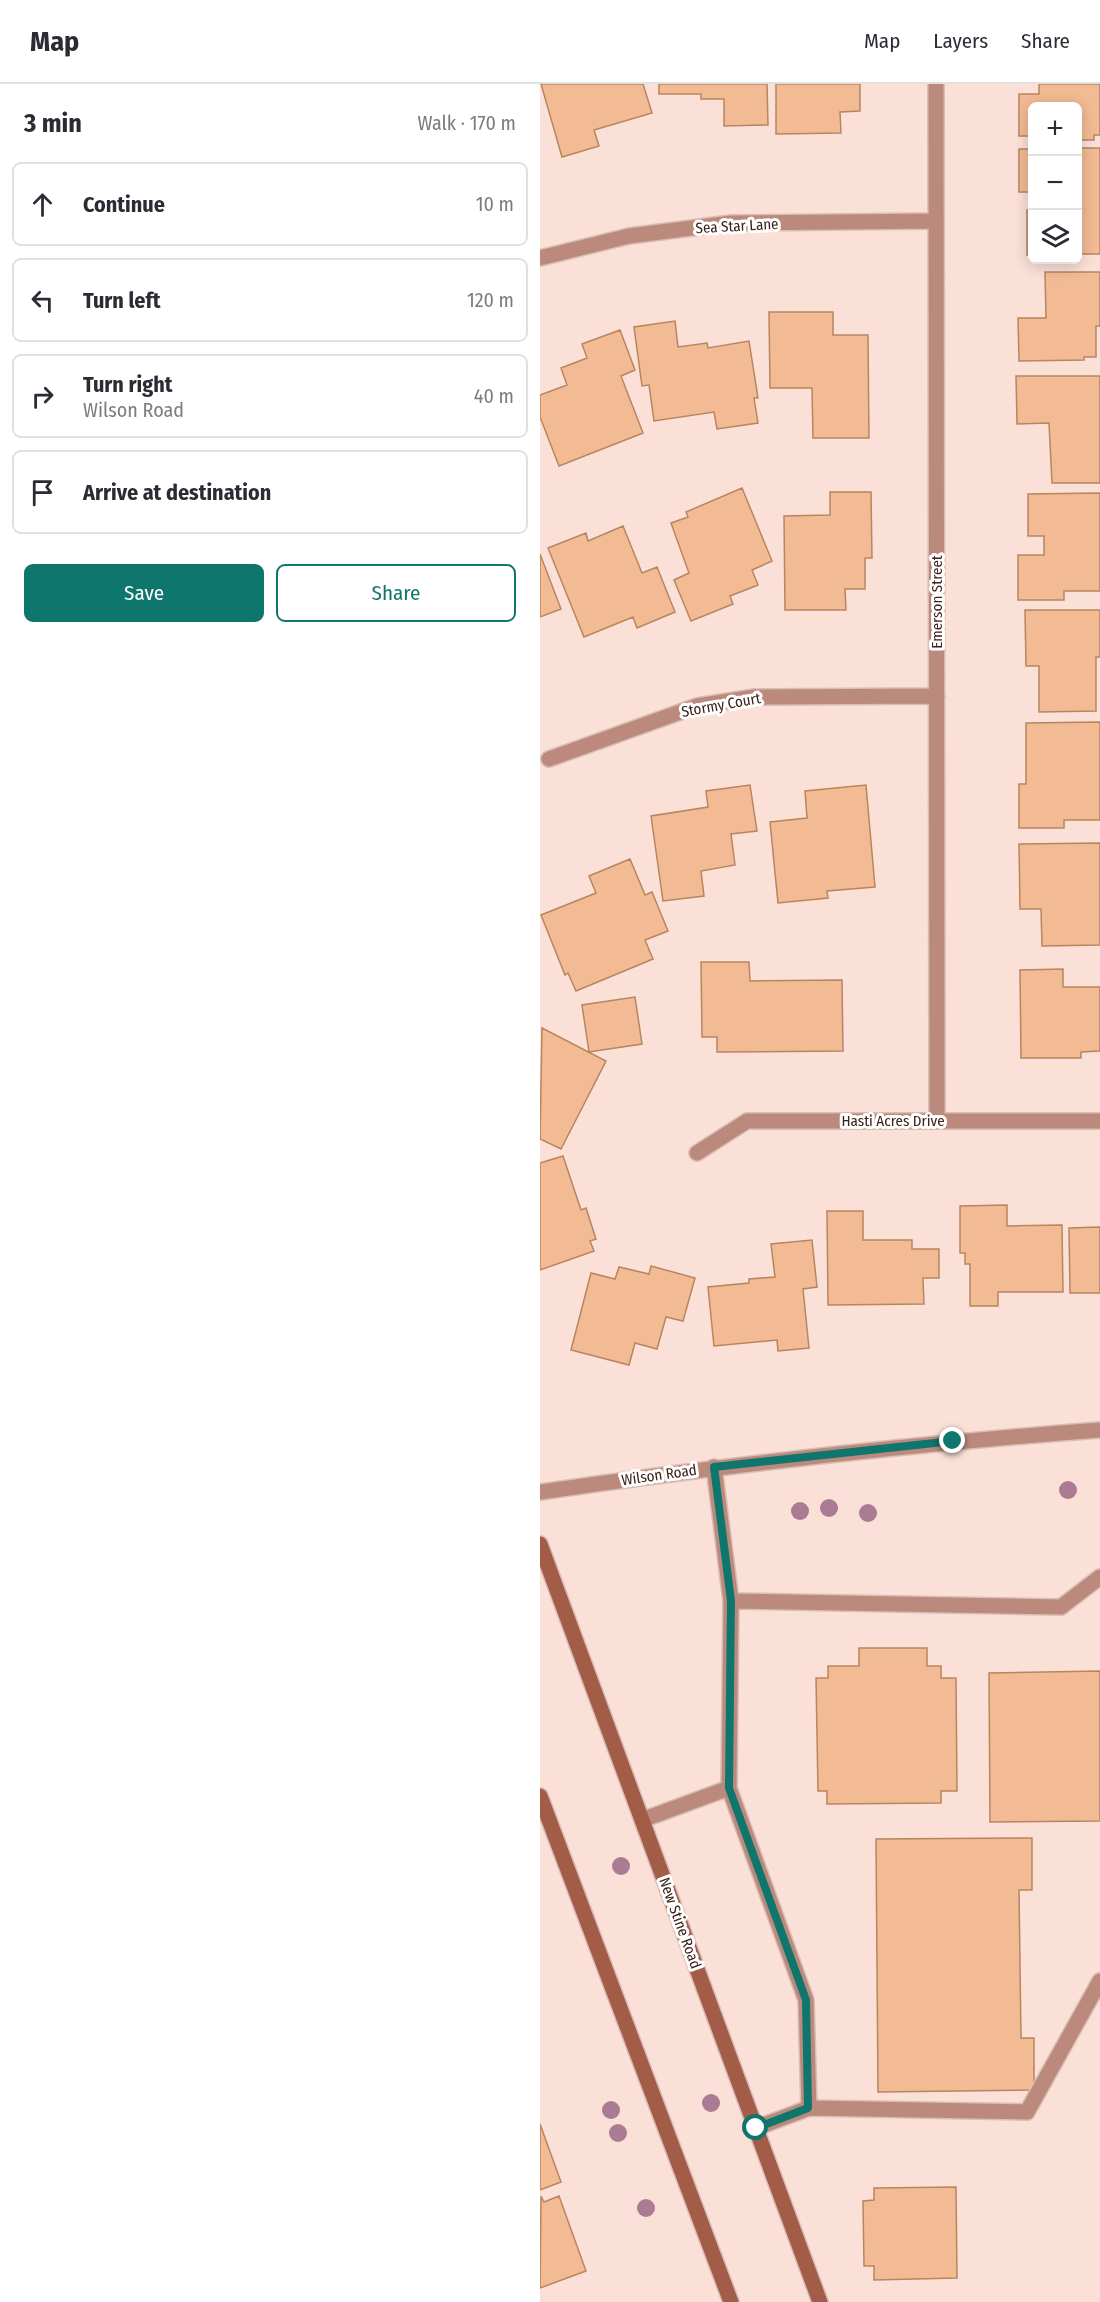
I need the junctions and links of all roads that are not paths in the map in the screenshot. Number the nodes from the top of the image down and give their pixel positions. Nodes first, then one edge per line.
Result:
1 (936, 84) edge
2 (936, 221) junction
3 (540, 258) edge
4 (937, 696) junction
5 (549, 759) dead end
6 (937, 1121) junction
7 (1100, 1121) edge
8 (697, 1153) dead end
9 (1100, 1430) edge
10 (714, 1467) junction
11 (540, 1492) edge
12 (540, 1544) edge
13 (1100, 1577) edge
14 (731, 1601) junction
15 (729, 1788) junction
16 (540, 1796) edge
17 (642, 1820) junction
18 (1100, 1981) edge
19 (808, 2108) junction
20 (756, 2128) junction
21 (731, 2302) edge
22 (820, 2302) edge

1 - 2 street, Emerson Street
2 - 3 street, Sea Star Lane
2 - 4 street, Emerson Street
4 - 5 street, Stormy Court
4 - 6 street, Emerson Street
6 - 7 street, Hasti Acres Drive
6 - 8 street, Hasti Acres Drive
9 - 10 street, Wilson Road
10 - 11 street, Wilson Road
10 - 14 street
12 - 17 main road, New Stine Road
13 - 14 street
14 - 15 street
15 - 17 street
15 - 19 street
16 - 21 main road
17 - 20 main road, New Stine Road
18 - 19 street
19 - 20 street
20 - 22 main road, New Stine Road

